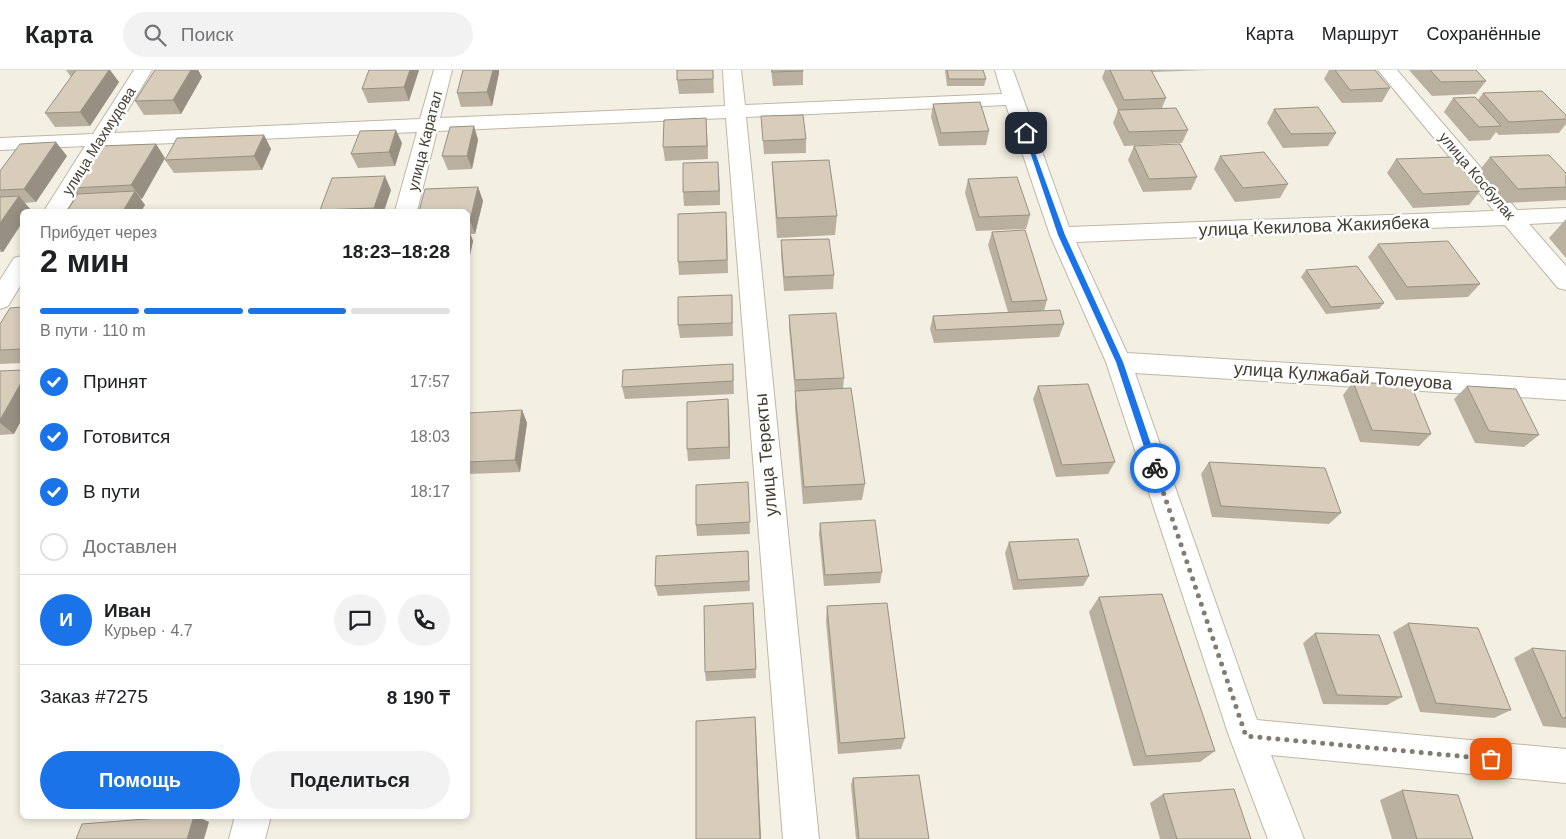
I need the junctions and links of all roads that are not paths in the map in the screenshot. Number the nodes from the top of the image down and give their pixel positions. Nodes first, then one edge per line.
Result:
1 (143, 70) edge
2 (443, 70) edge
3 (732, 70) edge
4 (1004, 70) edge
5 (1387, 70) edge
6 (1014, 99) junction
7 (735, 111) junction
8 (428, 126) junction
9 (100, 140) junction
10 (0, 144) edge
11 (56, 209) edge
12 (407, 209) edge
13 (1566, 215) edge
14 (1513, 218) junction
15 (1061, 235) junction
16 (20, 267) edge
17 (1566, 282) edge
18 (0, 300) edge
19 (1120, 362) junction
20 (1566, 390) edge
21 (1246, 736) junction
22 (1566, 766) edge
23 (252, 819) edge
24 (247, 839) edge
25 (801, 839) edge
26 (1286, 839) edge

1 - 9 street, улица Махмудова
2 - 8 street, улица Каратал
3 - 7 street, улица Теректы
4 - 6 street
5 - 14 street, улица Косбулак
6 - 7 street
6 - 15 street
7 - 8 street
7 - 25 street, улица Теректы
8 - 9 street
8 - 12 street, улица Каратал
9 - 10 street
9 - 11 street, улица Махмудова
13 - 14 street, улица Кекилова Жакиябека
14 - 15 street, улица Кекилова Жакиябека
14 - 17 street, улица Косбулак
15 - 19 street
16 - 18 street
19 - 20 street, улица Кулжабай Толеуова
19 - 21 street
21 - 22 street
21 - 26 street
23 - 24 street

